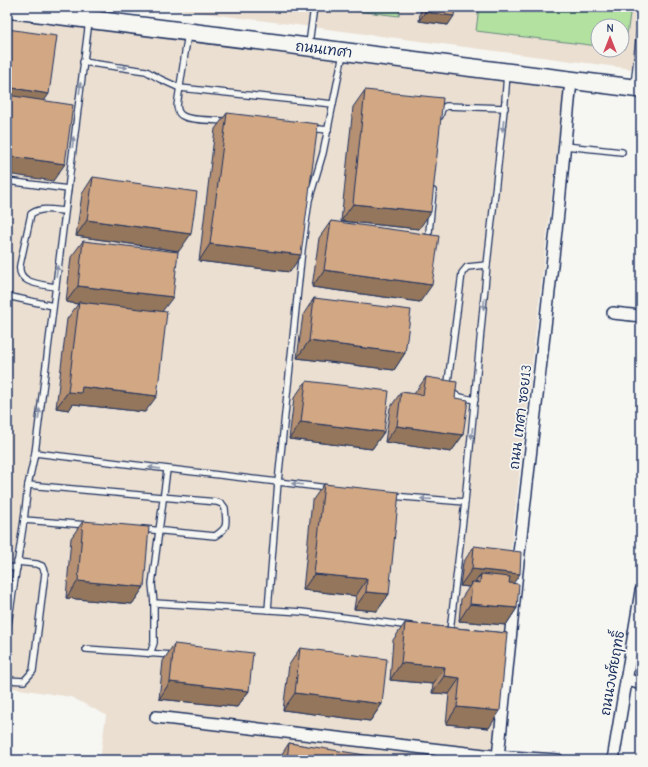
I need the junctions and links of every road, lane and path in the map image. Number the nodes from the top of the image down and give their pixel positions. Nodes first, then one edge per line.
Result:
1 (314, 7) edge
2 (7, 9) edge
3 (89, 19) junction
4 (641, 21) edge
5 (188, 32) junction
6 (309, 47) junction
7 (343, 51) junction
8 (83, 62) junction
9 (507, 73) junction
10 (571, 81) junction
11 (180, 88) junction
12 (637, 88) edge
13 (333, 104) junction
14 (505, 108) junction
15 (68, 114) edge
16 (76, 115) junction
17 (235, 122) edge
18 (439, 126) edge
19 (305, 128) edge
20 (328, 130) junction
21 (565, 146) junction
22 (622, 152) dead end
23 (8, 181) edge
24 (433, 186) edge
25 (68, 189) junction
26 (7, 194) edge
27 (64, 211) junction
28 (429, 232) edge
29 (487, 265) junction
30 (55, 287) junction
31 (7, 296) edge
32 (53, 306) junction
33 (613, 313) dead end
34 (641, 316) edge
35 (475, 400) junction
36 (35, 453) junction
37 (167, 470) junction
38 (278, 482) junction
39 (28, 485) junction
40 (332, 489) edge
41 (387, 496) edge
42 (394, 496) junction
43 (163, 497) junction
44 (465, 502) junction
45 (394, 504) edge
46 (24, 520) junction
47 (95, 526) edge
48 (135, 529) edge
49 (158, 530) junction
50 (17, 565) junction
51 (7, 566) edge
52 (641, 591) edge
53 (154, 603) junction
54 (268, 610) junction
55 (419, 627) edge
56 (443, 630) edge
57 (7, 631) edge
58 (450, 631) junction
59 (458, 632) edge
60 (637, 642) edge
61 (86, 649) dead end
62 (150, 654) junction
63 (181, 655) edge
64 (626, 679) junction
65 (7, 680) edge
66 (641, 684) edge
67 (156, 717) dead end
68 (439, 755) edge
69 (505, 758) edge
70 (558, 760) edge
71 (612, 760) edge

1 - 6 lane
2 - 3 main road, ถนนเทศา
3 - 5 main road, ถนนเทศา
3 - 8 lane
4 - 12 lane
5 - 6 main road, ถนนเทศา
5 - 11 lane
6 - 7 main road, ถนนเทศา
7 - 9 main road, ถนนเทศา
7 - 13 lane
8 -> 11 lane
16 -> 8 lane
9 - 10 main road, ถนนเทศา
9 - 14 lane
10 - 12 main road, ถนนเทศา
10 - 21 street, ถนน เทศา ซอย13
11 - 13 lane
11 - 17 lane
13 - 20 lane
14 - 18 lane
14 -> 29 lane
15 - 16 lane
25 -> 16 lane
19 - 20 lane
20 - 38 lane
21 - 22 lane
21 - 69 street, ถนน เทศา ซอย13
23 - 25 lane
23 - 26 lane
24 - 28 lane
25 - 27 lane
30 -> 27 lane
27 - 30 lane
29 -> 35 lane
29 - 35 lane
30 - 32 lane
31 - 32 lane
36 -> 32 lane
33 - 34 street
35 -> 44 lane
37 -> 36 lane
36 - 39 lane
37 - 38 lane
37 - 43 lane
40 -> 38 lane
38 - 54 lane
39 - 43 lane
39 - 46 lane
41 - 42 lane
44 -> 42 lane
42 - 45 lane
43 - 49 lane
43 - 49 lane
44 - 58 lane
46 - 47 lane
46 - 50 lane
48 - 49 lane
49 - 53 lane
50 - 51 lane
50 - 57 lane
50 - 65 lane
52 - 60 street, ถนนวงศ์ยฤทธิ์
53 - 54 lane
53 - 62 lane
54 - 55 lane
56 - 58 lane
58 - 59 lane
60 - 64 street, ถนนวงศ์ยฤทธิ์
61 - 62 lane
62 - 63 lane
64 - 66 street
64 - 71 street, ถนนวงศ์ยฤทธิ์
67 - 68 street
68 - 69 street
69 - 70 street

